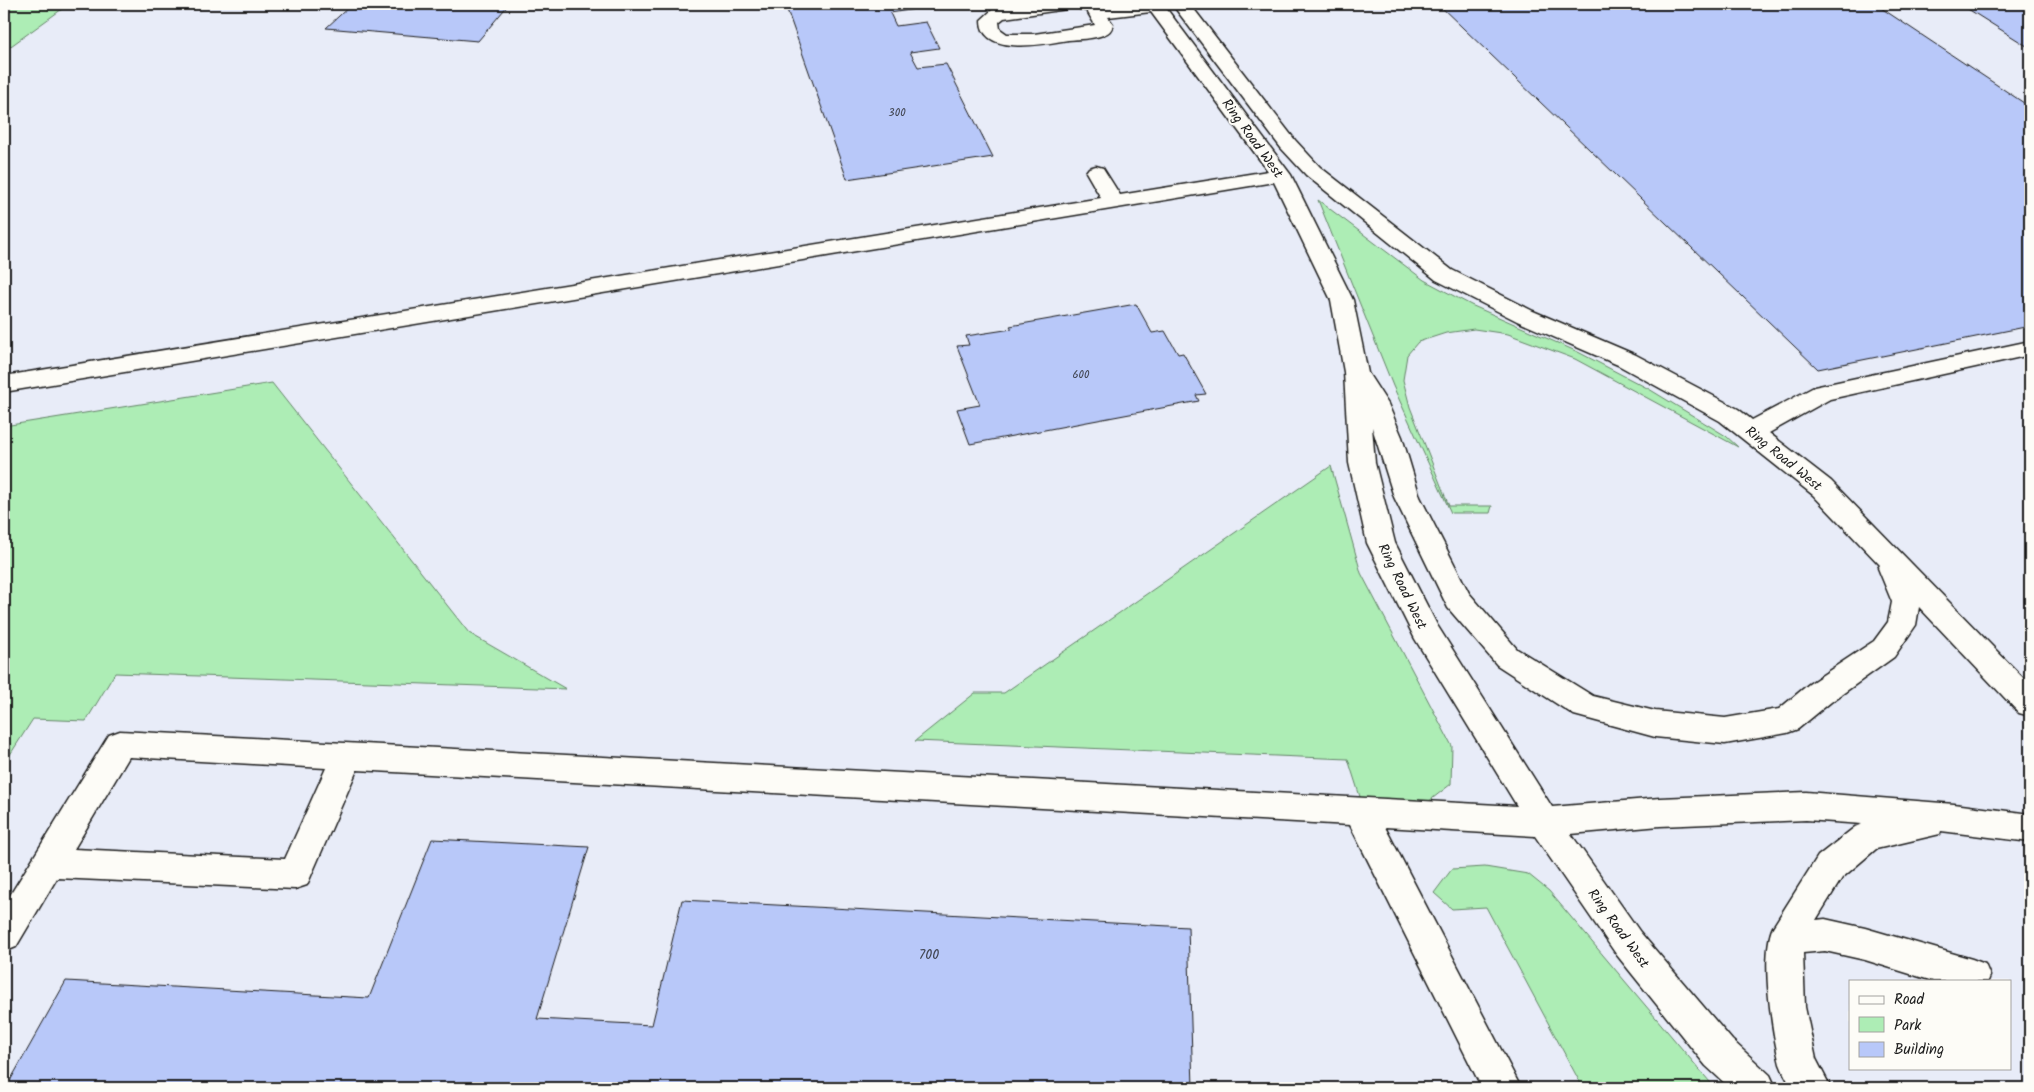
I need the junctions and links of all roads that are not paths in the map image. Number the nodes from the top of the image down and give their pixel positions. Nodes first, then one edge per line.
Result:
1 (1067, 4) edge
2 (1082, 4) edge
3 (1181, 4) edge
4 (1155, 5) edge
5 (1098, 14) junction
6 (1096, 172) dead end
7 (1281, 175) junction
8 (1112, 201) junction
9 (2030, 348) edge
10 (1356, 372) junction
11 (4, 384) edge
12 (1750, 432) junction
13 (1889, 558) junction
14 (2030, 704) edge
15 (347, 756) junction
16 (1360, 812) junction
17 (1954, 818) junction
18 (1544, 822) junction
19 (2030, 828) edge
20 (48, 863) junction
21 (4, 936) edge
22 (1785, 938) junction
23 (1972, 976) dead end
24 (1502, 1088) edge
25 (1757, 1088) edge
26 (1812, 1088) edge

1 - 5 street
2 - 5 street
3 - 12 street, Ring Road West
4 - 5 street
4 - 7 street, Ring Road West
6 - 8 street
7 - 8 street
7 - 10 street, Ring Road West
8 - 11 street
9 - 12 street
10 - 13 street
10 - 18 street, Ring Road West
12 - 13 street, Ring Road West
13 - 14 street, Ring Road West
15 - 16 street
15 - 20 street
15 - 20 street
16 - 18 street
16 - 24 street
17 - 18 street
17 - 19 street
17 - 22 street
18 - 25 street, Ring Road West
20 - 21 street
22 - 23 street
22 - 26 street

